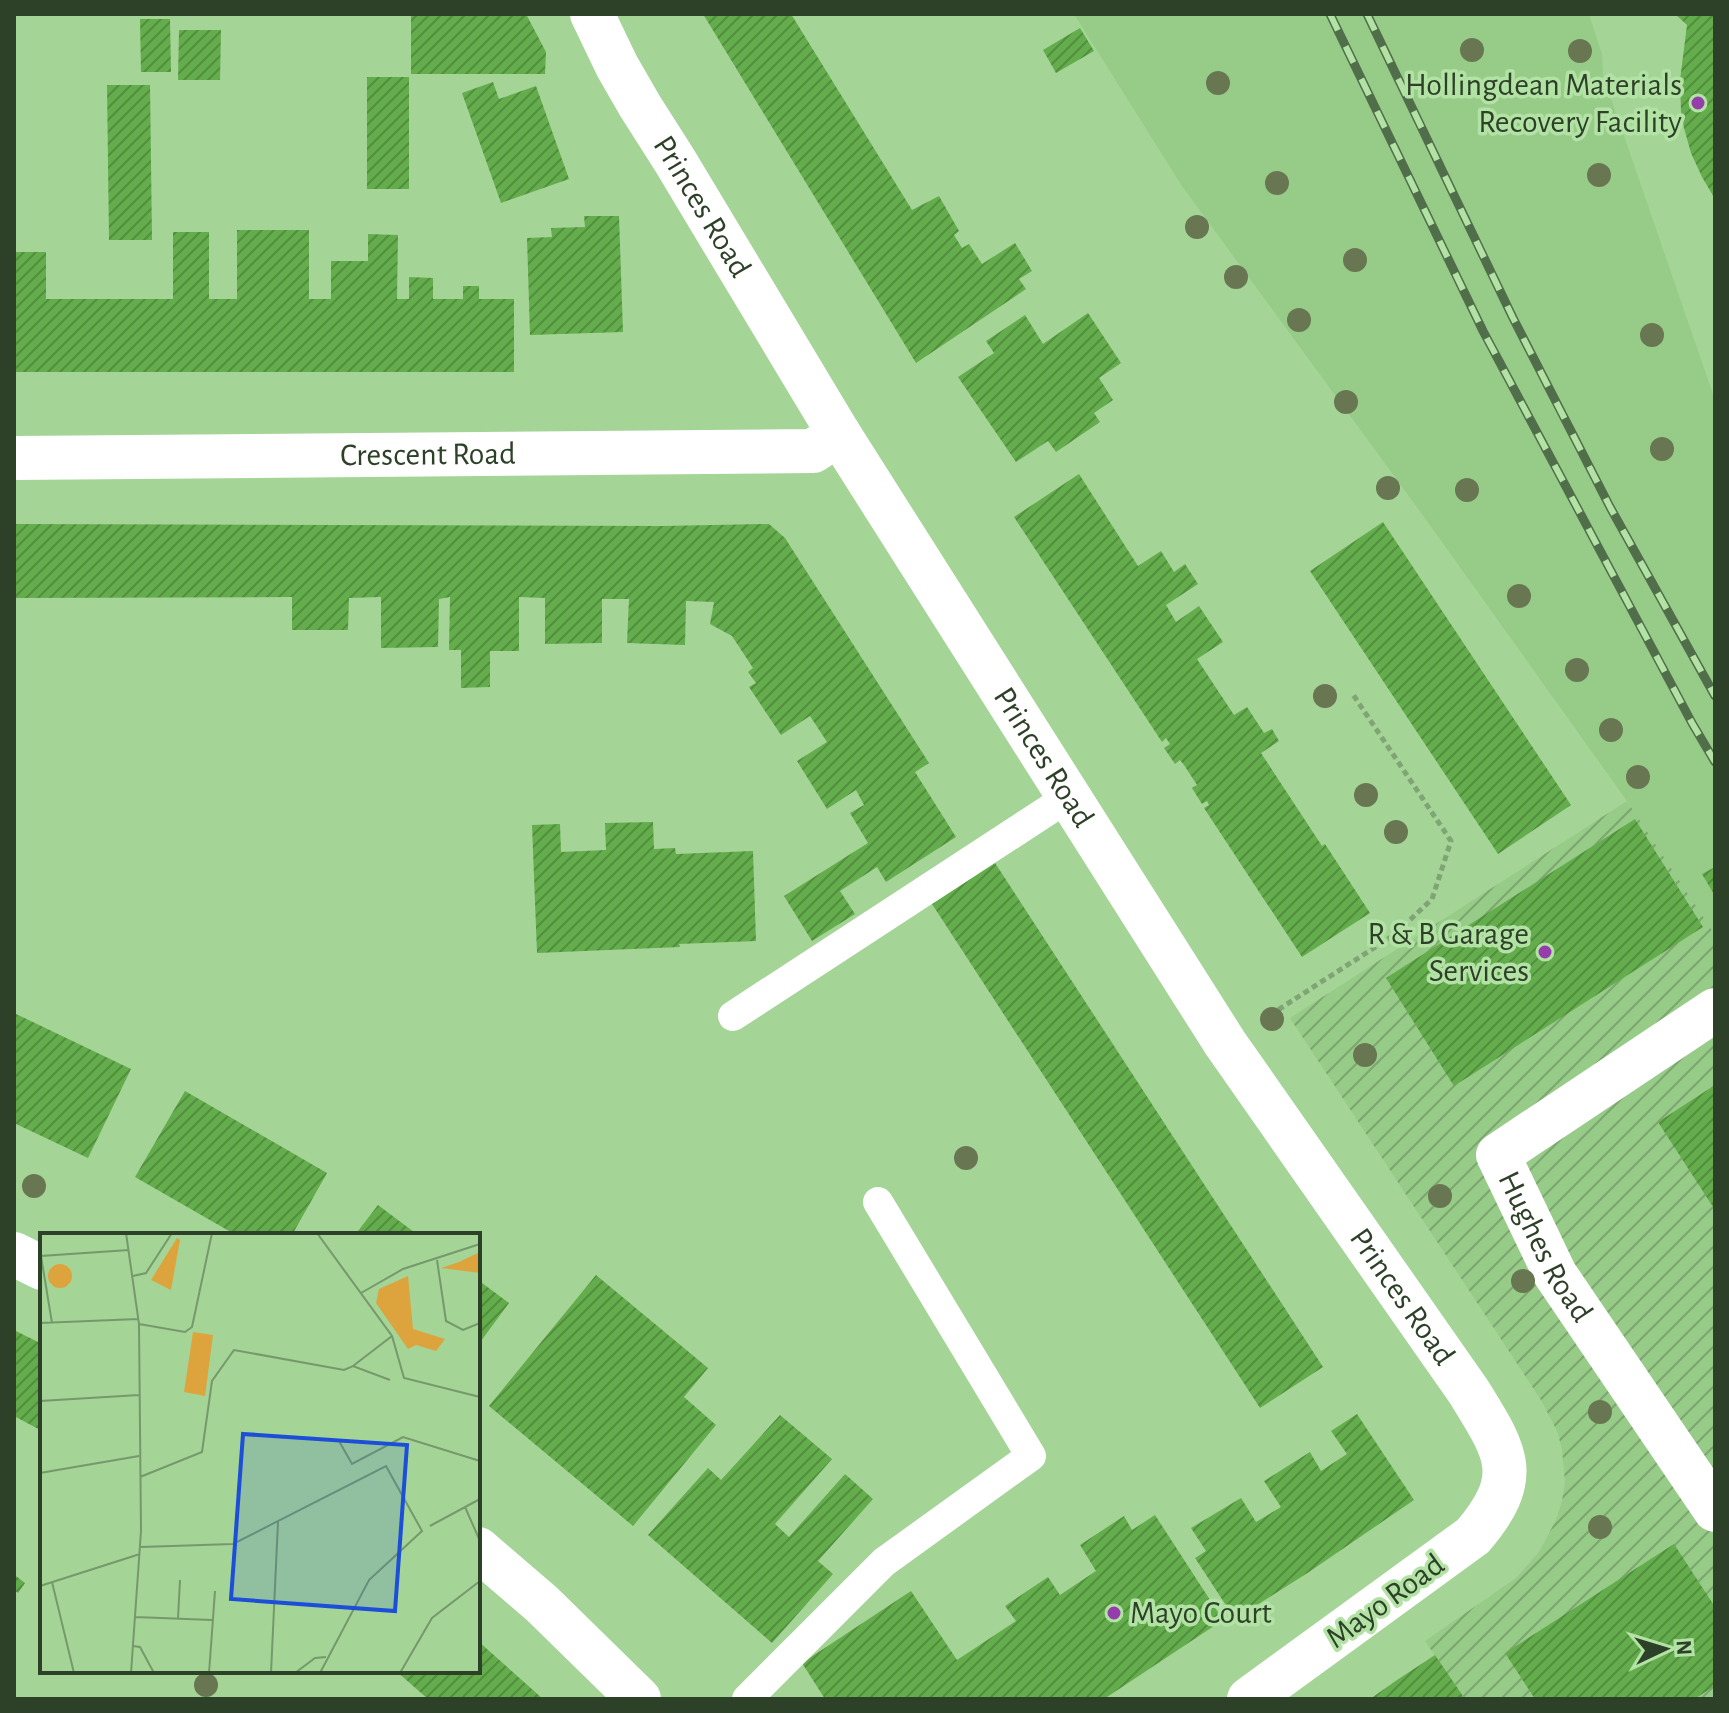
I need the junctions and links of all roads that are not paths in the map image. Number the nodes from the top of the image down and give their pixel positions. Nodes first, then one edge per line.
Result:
1 (592, 14) edge
2 (839, 434) junction
3 (14, 458) edge
4 (1070, 796) junction
5 (1715, 1010) edge
6 (733, 1016) dead end
7 (878, 1202) dead end
8 (14, 1254) edge
9 (40, 1267) edge
10 (1504, 1487) joint
11 (1715, 1510) edge
12 (480, 1551) edge
13 (639, 1699) edge
14 (747, 1699) edge
15 (1249, 1699) edge

1 - 2 street, Princes Road
2 - 3 street, Crescent Road
2 - 4 street, Princes Road
4 - 6 lane
4 - 10 street, Princes Road
5 - 11 street, Hughes Road
7 - 14 lane
8 - 9 street
10 - 15 street, Mayo Road
12 - 13 street

